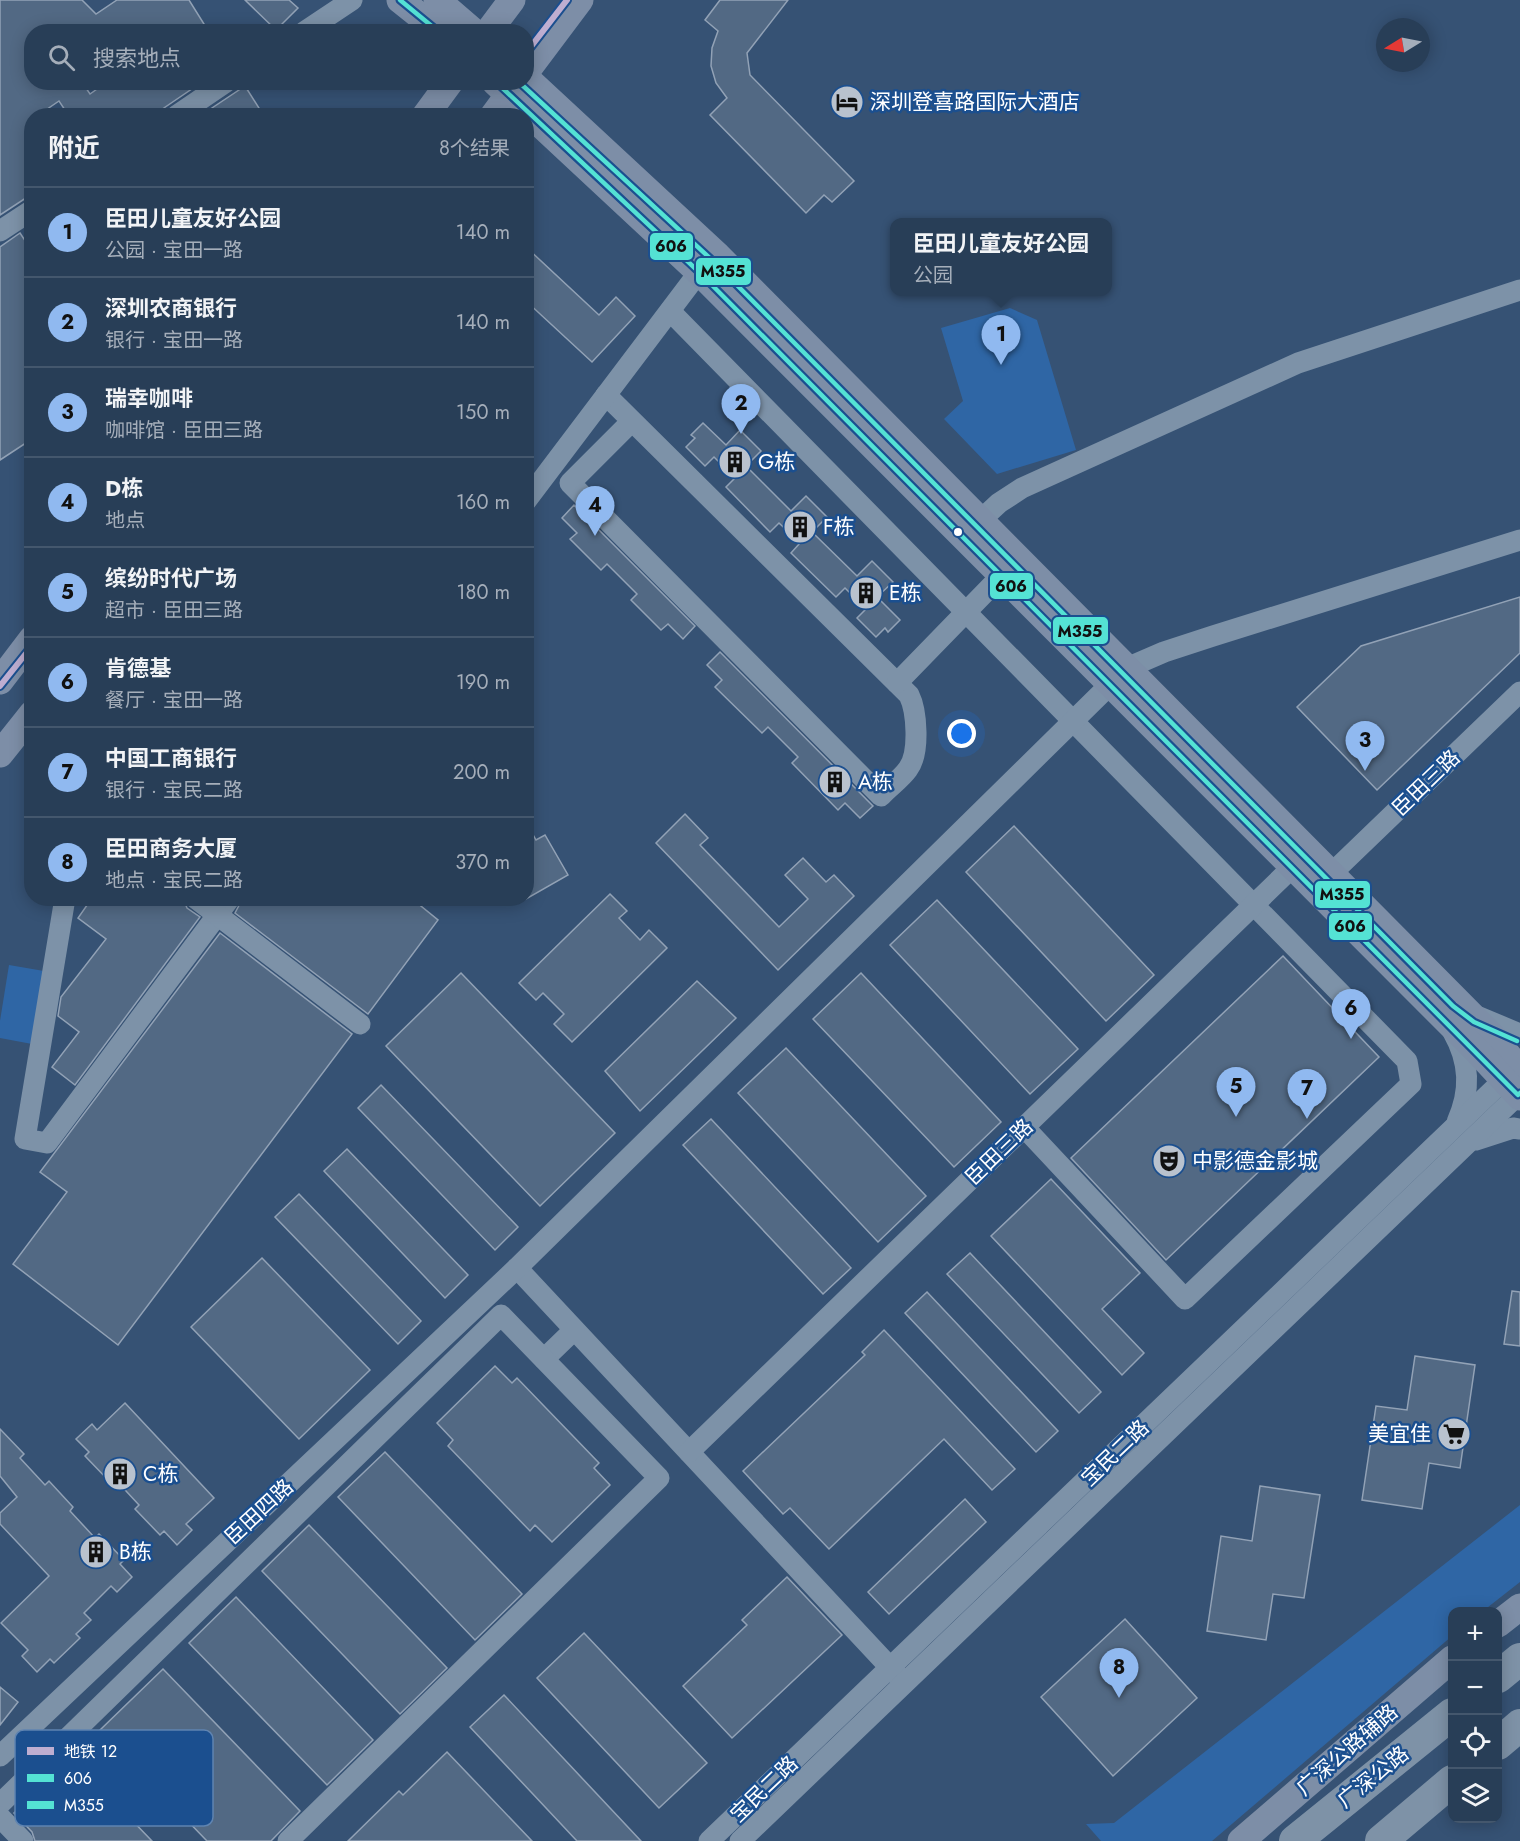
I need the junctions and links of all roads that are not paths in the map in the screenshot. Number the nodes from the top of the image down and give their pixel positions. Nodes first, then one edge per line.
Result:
1 (352, 0) edge
2 (400, 0) edge
3 (437, 0) edge
4 (512, 0) edge
5 (580, 0) edge
6 (316, 24) edge
7 (430, 24) edge
8 (465, 24) edge
9 (494, 24) edge
10 (534, 61) edge
11 (214, 90) edge
12 (444, 90) edge
13 (508, 91) edge
14 (188, 108) edge
15 (431, 108) edge
16 (526, 108) edge
17 (530, 108) edge
18 (534, 112) edge
19 (534, 116) edge
20 (24, 215) edge
21 (0, 231) edge
22 (699, 272) junction
23 (1520, 290) edge
24 (670, 311) junction
25 (606, 395) junction
26 (632, 421) junction
27 (534, 490) edge
28 (971, 528) junction
29 (1520, 540) edge
30 (1002, 575) junction
31 (966, 613) junction
32 (24, 650) edge
33 (1119, 676) junction
34 (0, 681) edge
35 (897, 683) junction
36 (1520, 692) edge
37 (1073, 721) junction
38 (24, 724) edge
39 (0, 754) edge
40 (1301, 859) junction
41 (1331, 874) junction
42 (1253, 905) junction
43 (64, 906) edge
44 (205, 906) edge
45 (225, 906) edge
46 (218, 916) junction
47 (1450, 1009) junction
48 (360, 1024) dead end
49 (1520, 1034) edge
50 (1517, 1081) edge
51 (1024, 1127) junction
52 (1520, 1129) edge
53 (1461, 1135) junction
54 (517, 1268) junction
55 (574, 1330) junction
56 (544, 1359) junction
57 (689, 1452) junction
58 (1520, 1606) edge
59 (1502, 1620) edge
60 (1520, 1659) edge
61 (1450, 1661) edge
62 (1502, 1673) edge
63 (897, 1676) junction
64 (1451, 1715) edge
65 (1520, 1725) edge
66 (28, 1730) edge
67 (76, 1730) edge
68 (1502, 1740) edge
69 (15, 1742) edge
70 (0, 1756) edge
71 (1448, 1784) edge
72 (15, 1789) edge
73 (0, 1804) edge
74 (0, 1817) edge
75 (23, 1841) edge
76 (288, 1841) edge
77 (709, 1841) edge
78 (740, 1841) edge
79 (1241, 1841) edge
80 (1295, 1841) edge
81 (1381, 1841) edge

1 - 6 street
2 - 7 main road
3 - 8 main road
4 - 9 main road
5 - 10 main road
11 - 14 street
12 - 15 main road
13 - 16 main road
13 - 17 main road
18 - 28 main road
19 - 22 main road
20 - 21 street
22 - 24 street
22 - 28 main road
23 - 28 street
24 - 25 street
24 - 31 street
25 - 26 street
25 - 27 street
26 - 35 street
26 - 35 street
28 - 30 main road
28 - 33 main road
29 - 33 street
30 - 31 street
30 - 33 main road
31 - 35 street
31 - 37 street
32 - 34 main road
33 - 37 street, 臣田四路
33 - 40 main road
36 - 41 street, 臣田三路
37 - 42 street
37 - 54 street, 臣田四路
38 - 39 main road
40 - 41 main road
40 - 42 street, 臣田三路
40 - 47 main road
41 - 47 main road
42 - 51 street, 臣田三路
42 - 51 street
43 - 46 street
44 - 46 street
45 - 46 street
46 - 48 street
47 - 49 street
47 - 50 main road
47 - 53 street
50 - 53 street, 宝民二路
51 - 57 street, 臣田三路
52 - 53 street
53 - 63 street, 宝民二路
54 - 55 street
54 - 66 street, 臣田四路
55 - 56 street
55 - 57 street
56 - 67 street
56 - 76 street
57 - 63 street
58 - 59 main road
60 - 62 highway
61 - 79 main road, 广深公路辅路
63 - 77 street, 宝民二路
63 - 78 street, 宝民二路
64 - 80 highway, 广深公路
65 - 68 highway
69 - 70 street, 臣田四路
71 - 81 highway
72 - 73 street
74 - 75 street

